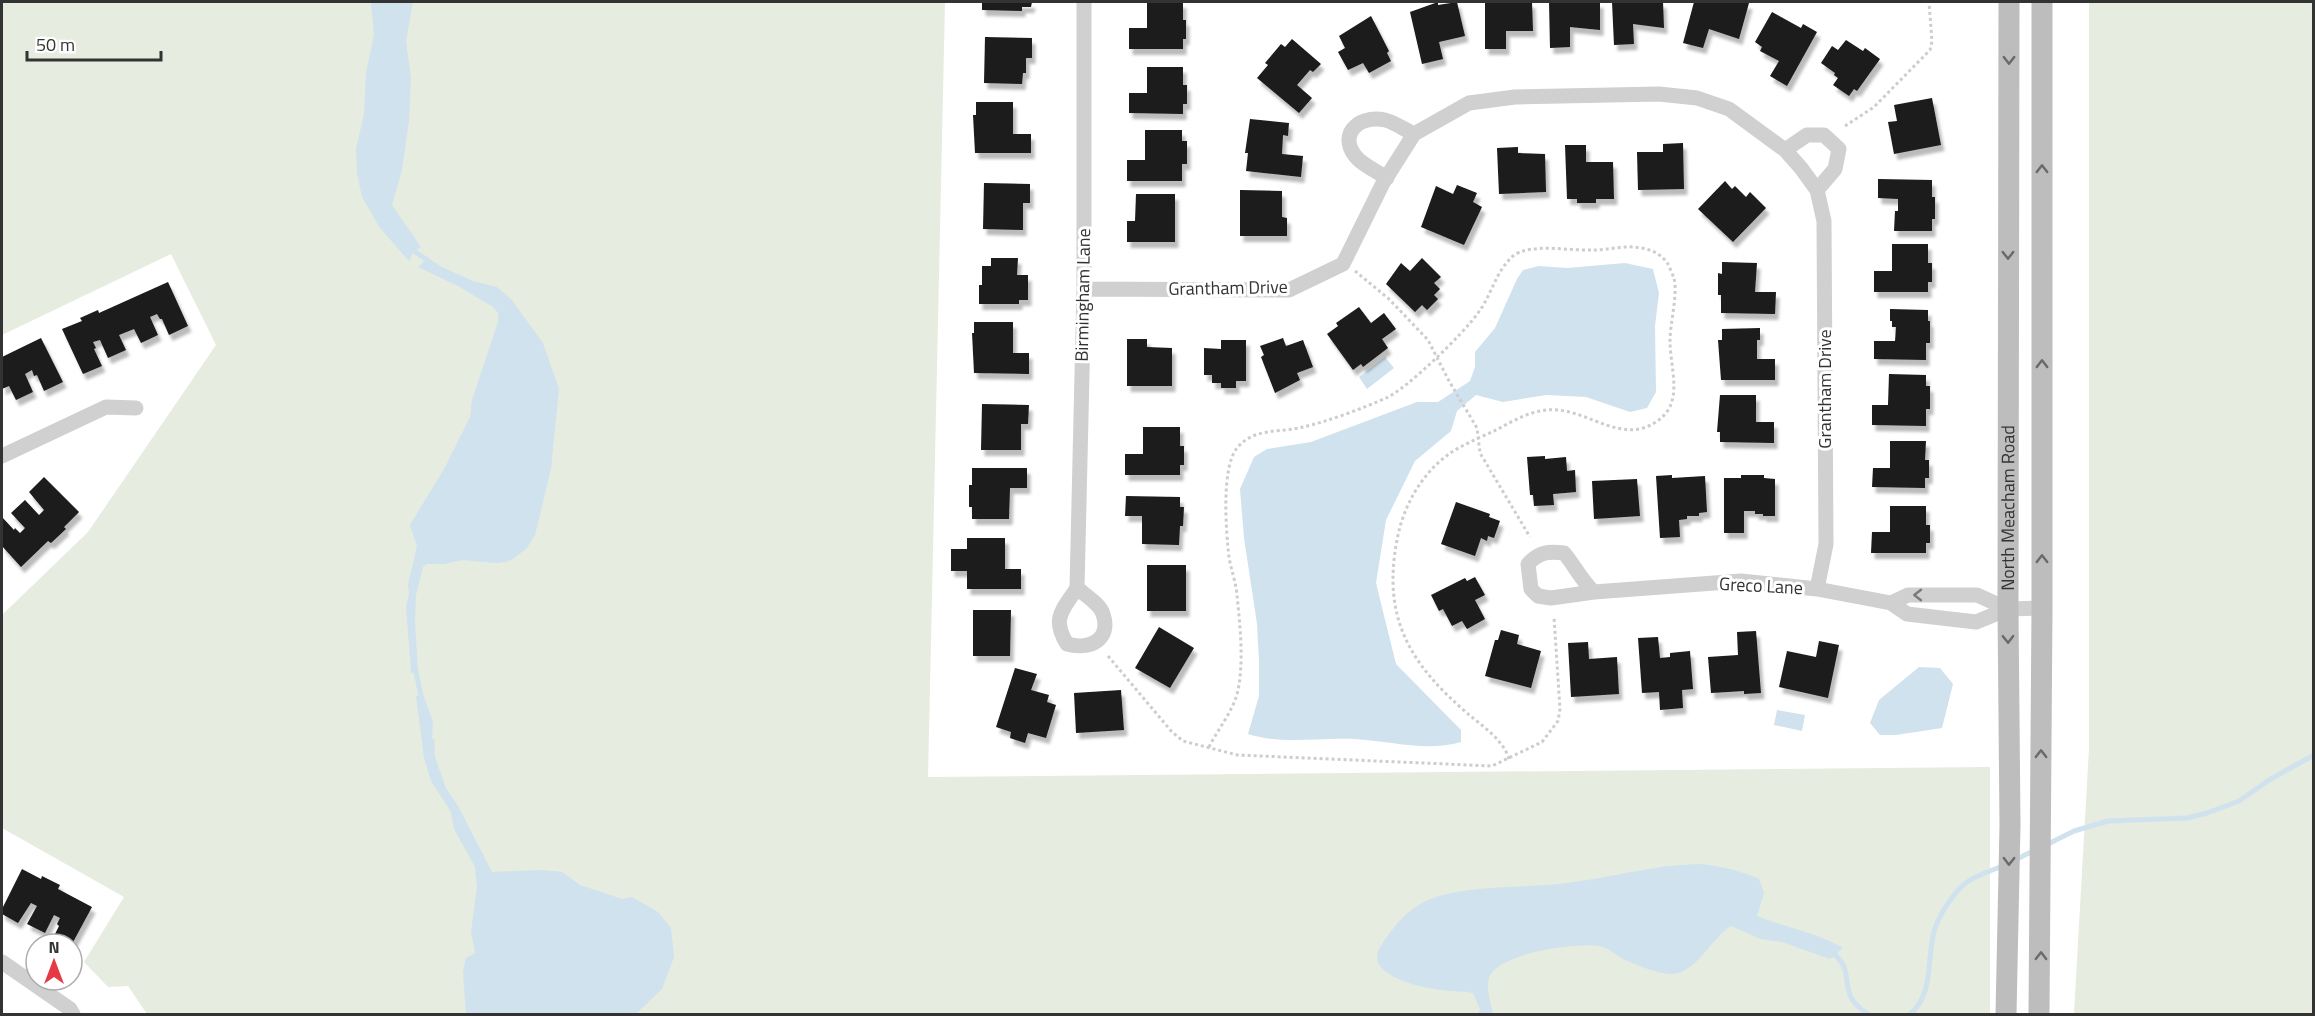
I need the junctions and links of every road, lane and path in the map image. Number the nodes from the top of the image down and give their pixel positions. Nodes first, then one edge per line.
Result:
1 (1084, 2) edge
2 (1929, 2) edge
3 (2009, 2) edge
4 (2042, 2) edge
5 (1845, 126) dead end
6 (1414, 134) junction
7 (1785, 150) junction
8 (1387, 178) junction
9 (1817, 190) junction
10 (1343, 264) junction
11 (1084, 289) junction
12 (1437, 355) junction
13 (136, 408) dead end
14 (1478, 438) junction
15 (2, 456) edge
16 (1530, 537) dead end
17 (1077, 588) dead end
18 (1817, 589) junction
19 (1594, 592) dead end
20 (1891, 603) junction
21 (2042, 608) junction
22 (2008, 609) junction
23 (1554, 617) dead end
24 (1108, 656) dead end
25 (1209, 747) junction
26 (1509, 759) junction
27 (2, 962) edge
28 (73, 1014) edge
29 (2006, 1014) edge
30 (2039, 1014) edge

1 - 11 street, Birmingham Lane
2 - 5 path
3 -> 22 main road, North Meacham Road
21 -> 4 main road, North Meacham Road
6 - 7 street, Grantham Drive
6 - 8 street, Grantham Drive
6 - 8 street
7 - 9 street, Grantham Drive
7 - 9 street
8 - 10 street, Grantham Drive
9 - 18 street, Grantham Drive
10 - 11 street, Grantham Drive
10 - 12 path
11 - 17 street, Birmingham Lane
12 - 14 path
12 - 14 path
12 - 25 path
13 - 15 street
14 - 16 path
14 - 26 path
18 - 19 street, Greco Lane
18 - 20 street, Greco Lane
22 -> 20 street, Greco Lane
20 - 22 street, Greco Lane
21 - 22 street
30 -> 21 main road, North Meacham Road
22 -> 29 main road, North Meacham Road
23 - 26 path
24 - 25 path
25 - 26 path
27 - 28 street

